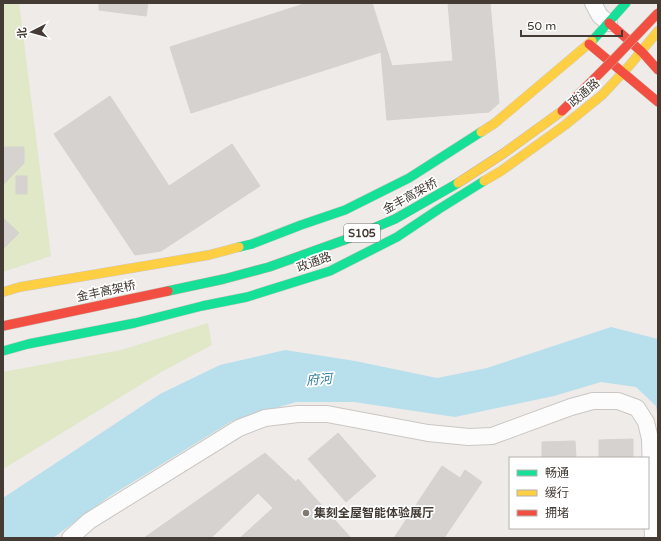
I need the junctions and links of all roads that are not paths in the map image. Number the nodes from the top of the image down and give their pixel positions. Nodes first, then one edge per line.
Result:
1 (593, 3) edge
2 (626, 3) edge
3 (658, 13) edge
4 (626, 26) dead end
5 (612, 30) junction
6 (658, 31) edge
7 (589, 44) junction
8 (605, 49) dead end
9 (642, 52) junction
10 (594, 60) dead end
11 (658, 70) edge
12 (623, 73) junction
13 (658, 102) edge
14 (3, 292) edge
15 (3, 326) edge
16 (3, 351) edge
17 (70, 538) edge
18 (654, 538) edge

1 - 5 street
2 - 5 main road
3 - 15 main road, 金丰高架桥 / S105, bridge
4 - 5 main road
5 - 7 main road
5 - 9 main road
6 - 9 main road, 政通路 / S105
7 - 12 main road
7 - 14 main road
8 - 10 main road
9 - 11 main road
9 - 12 main road, 政通路 / S105
12 - 13 main road
12 - 16 main road, 政通路 / S105
17 - 18 street

